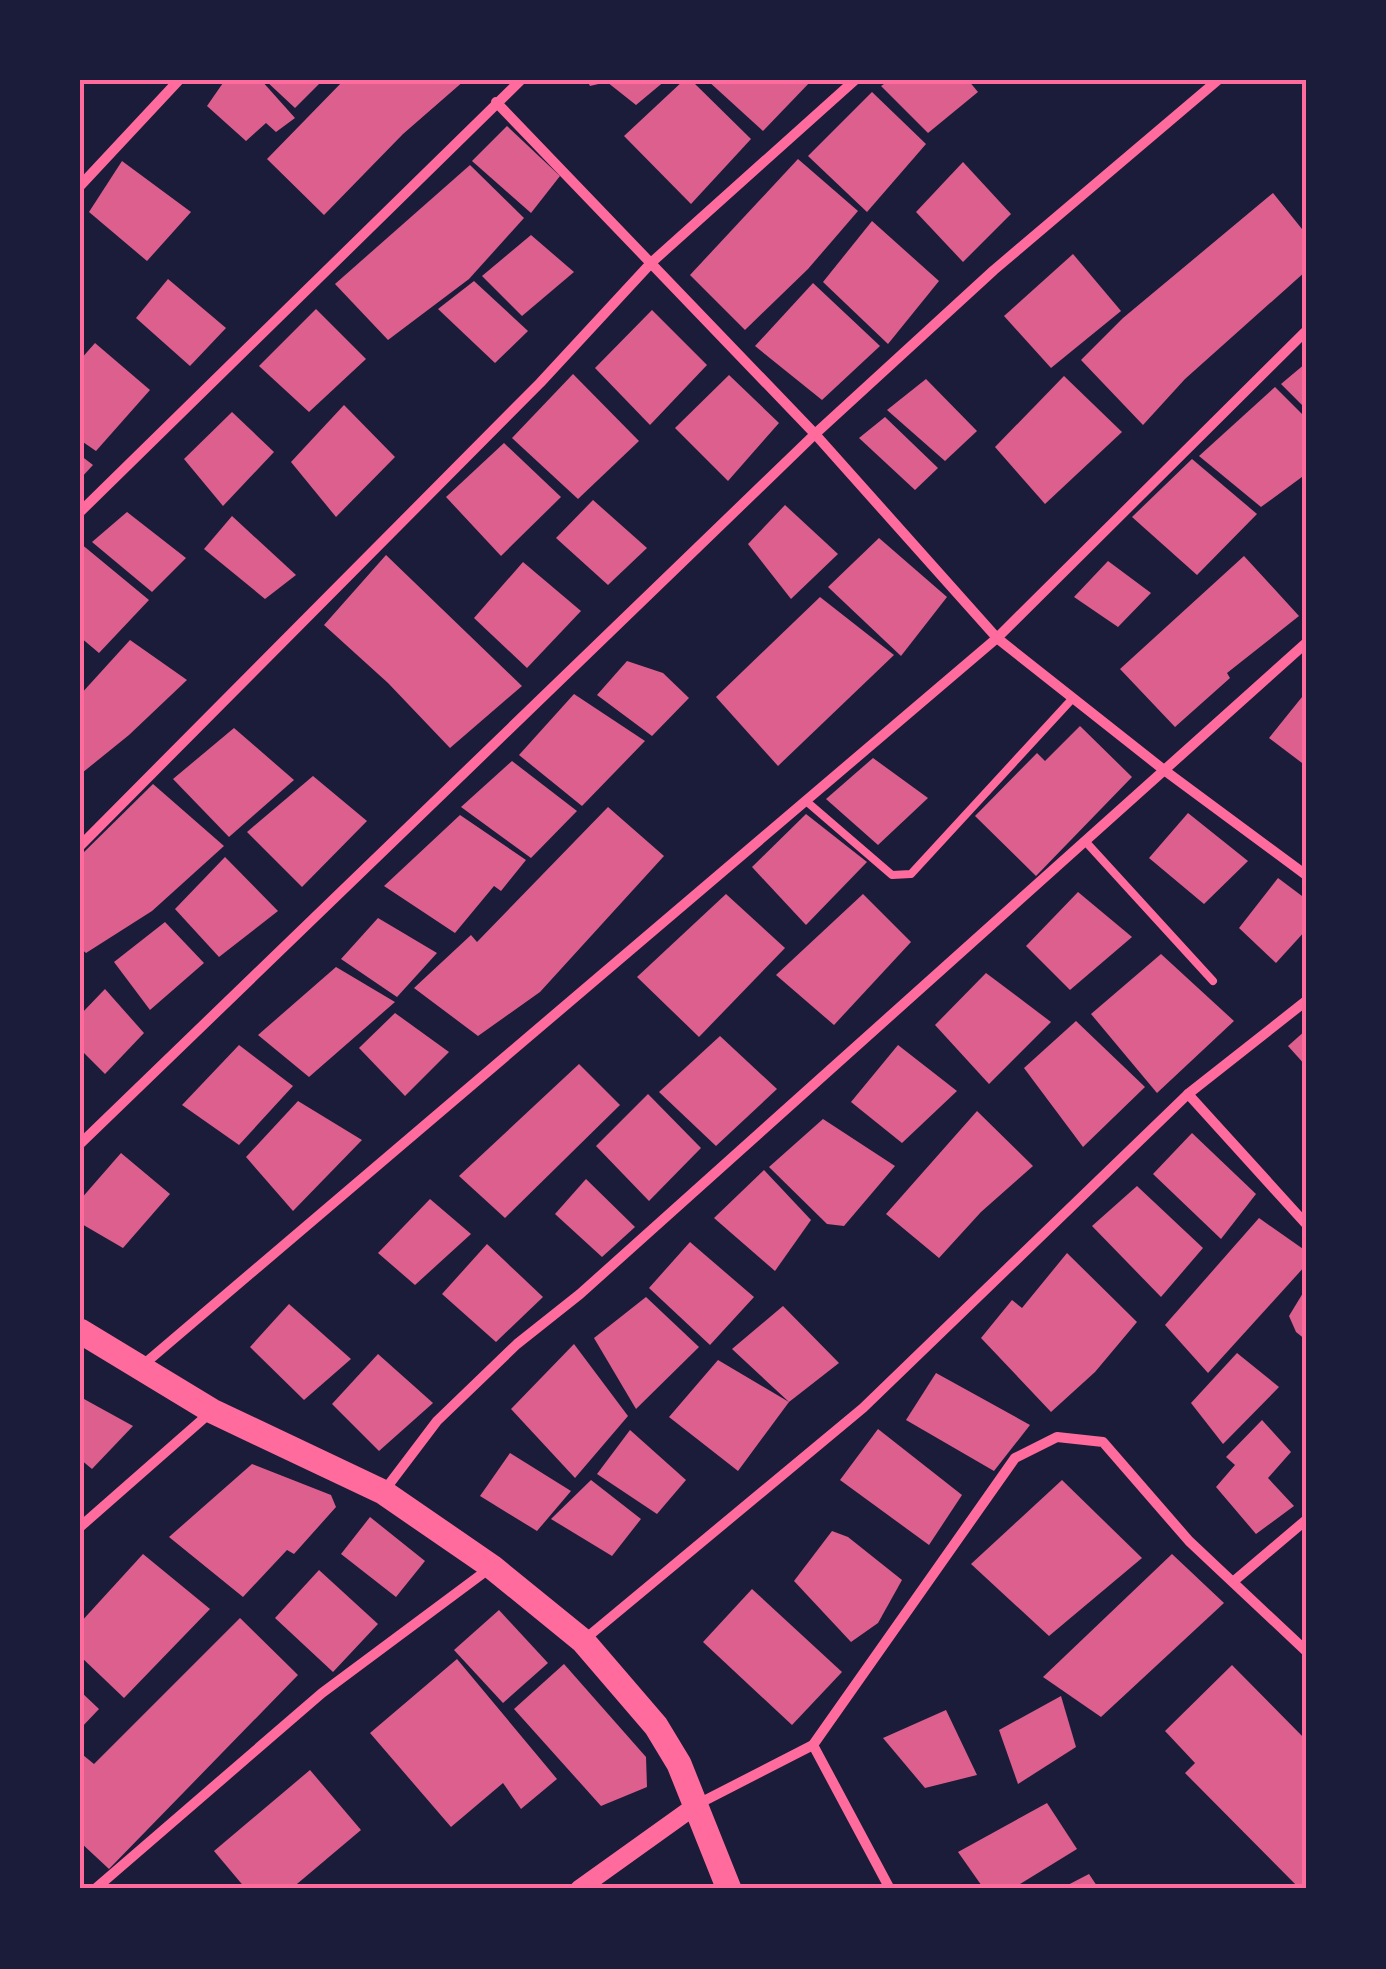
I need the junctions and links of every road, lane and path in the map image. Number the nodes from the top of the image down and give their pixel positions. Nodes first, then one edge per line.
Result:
1 (179, 80) edge
2 (521, 80) edge
3 (855, 80) edge
4 (1218, 80) edge
5 (496, 102) junction
6 (80, 186) edge
7 (652, 262) junction
8 (1306, 331) edge
9 (815, 434) junction
10 (80, 512) edge
11 (998, 638) junction
12 (1306, 643) edge
13 (1073, 698) junction
14 (1164, 770) junction
15 (806, 801) junction
16 (1085, 842) junction
17 (80, 846) edge
18 (1306, 876) edge
19 (1214, 982) dead end
20 (1306, 1000) edge
21 (1188, 1094) junction
22 (80, 1144) edge
23 (1306, 1224) edge
24 (80, 1330) edge
25 (139, 1369) junction
26 (212, 1411) junction
27 (384, 1492) junction
28 (1306, 1520) edge
29 (80, 1527) edge
30 (492, 1567) junction
31 (1234, 1581) junction
32 (583, 1641) junction
33 (1306, 1650) edge
34 (813, 1746) junction
35 (696, 1806) junction
36 (95, 1889) edge
37 (578, 1889) edge
38 (729, 1889) edge
39 (890, 1889) edge

1 - 6 street
2 - 5 street
3 - 7 street
4 - 9 street
5 - 7 street
5 - 10 street
7 - 9 street
7 - 17 street
8 - 11 street
9 - 11 street
9 - 22 street
11 - 13 street
11 - 15 street
12 - 14 street
13 - 14 street
13 - 15 lane
14 - 16 street
14 - 18 street
15 - 25 street
16 - 19 lane
16 - 27 street
20 - 21 street
21 - 23 street
21 - 32 street
24 - 25 main road
25 - 26 main road
26 - 27 main road
26 - 29 street
27 - 30 main road
28 - 31 street
30 - 32 main road
30 - 36 street
31 - 33 street
31 - 34 street
32 - 35 main road
34 - 35 street
34 - 39 street
35 - 37 street
35 - 38 main road

